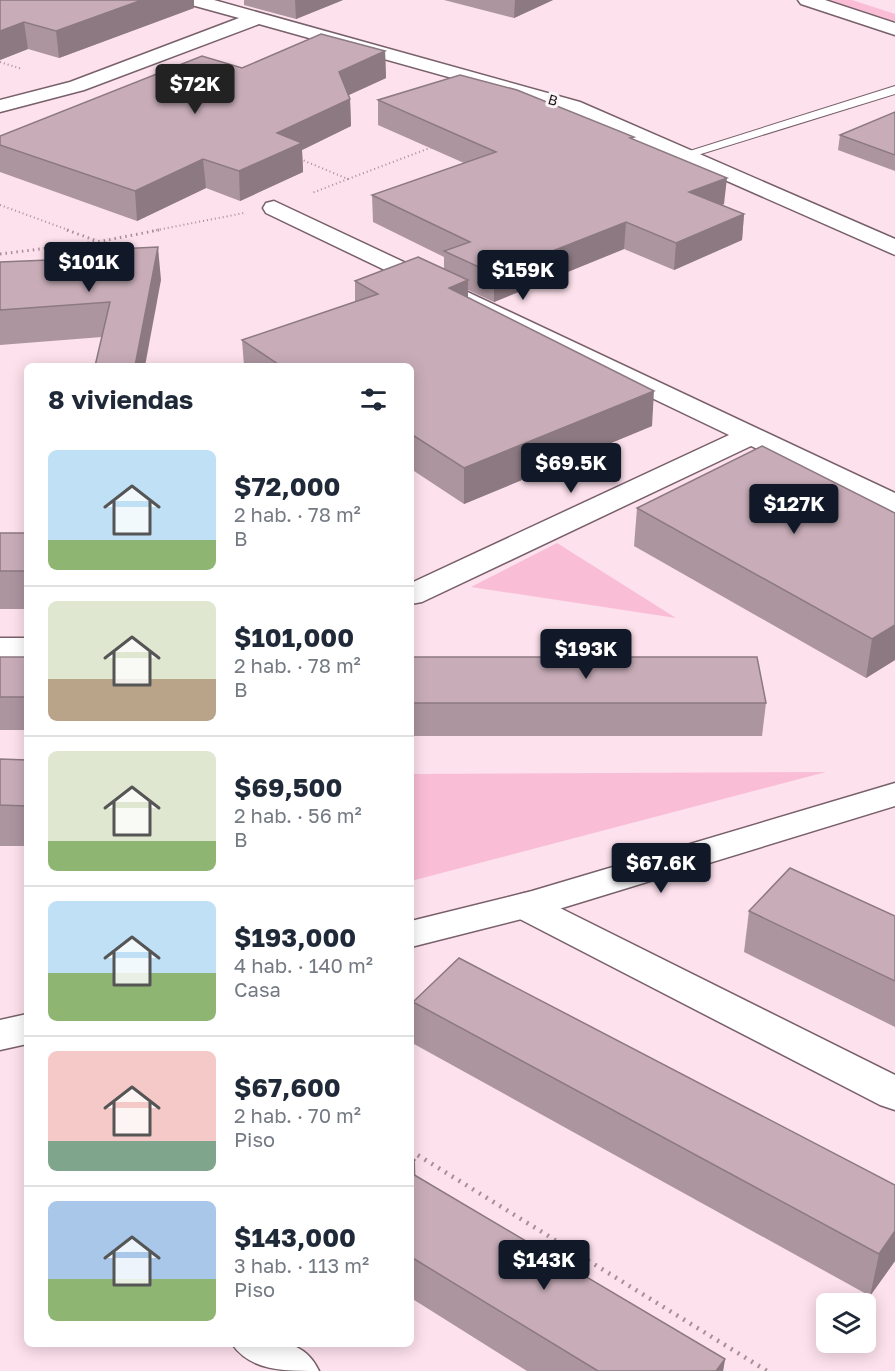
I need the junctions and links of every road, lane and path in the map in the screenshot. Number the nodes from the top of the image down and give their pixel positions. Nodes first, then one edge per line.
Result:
1 (194, 0) edge
2 (807, 0) edge
3 (258, 18) junction
4 (895, 29) edge
5 (0, 62) edge
6 (78, 87) junction
7 (895, 90) edge
8 (0, 106) edge
9 (444, 142) edge
10 (683, 155) junction
11 (292, 156) edge
12 (348, 179) junction
13 (0, 205) edge
14 (274, 208) junction
15 (97, 242) junction
16 (895, 248) edge
17 (0, 254) edge
18 (752, 435) junction
19 (895, 504) edge
20 (414, 594) edge
21 (0, 648) edge
22 (24, 648) edge
23 (895, 794) edge
24 (525, 906) junction
25 (414, 933) edge
26 (24, 1030) edge
27 (0, 1035) edge
28 (895, 1094) edge
29 (414, 1153) edge
30 (260, 1347) edge
31 (294, 1371) edge
32 (767, 1371) edge

1 - 3 street, B
2 - 4 street
3 - 6 street
3 - 10 street, B
5 - 6 path
6 - 8 street
7 - 10 lane
9 - 12 path
10 - 16 street, B
11 - 12 path
12 - 14 path
13 - 15 path
14 - 15 path
14 - 18 street
15 - 17 path
18 - 19 street
18 - 20 street
21 - 22 street
23 - 24 street
24 - 25 street
24 - 28 street
26 - 27 street
29 - 32 path
30 - 31 street

